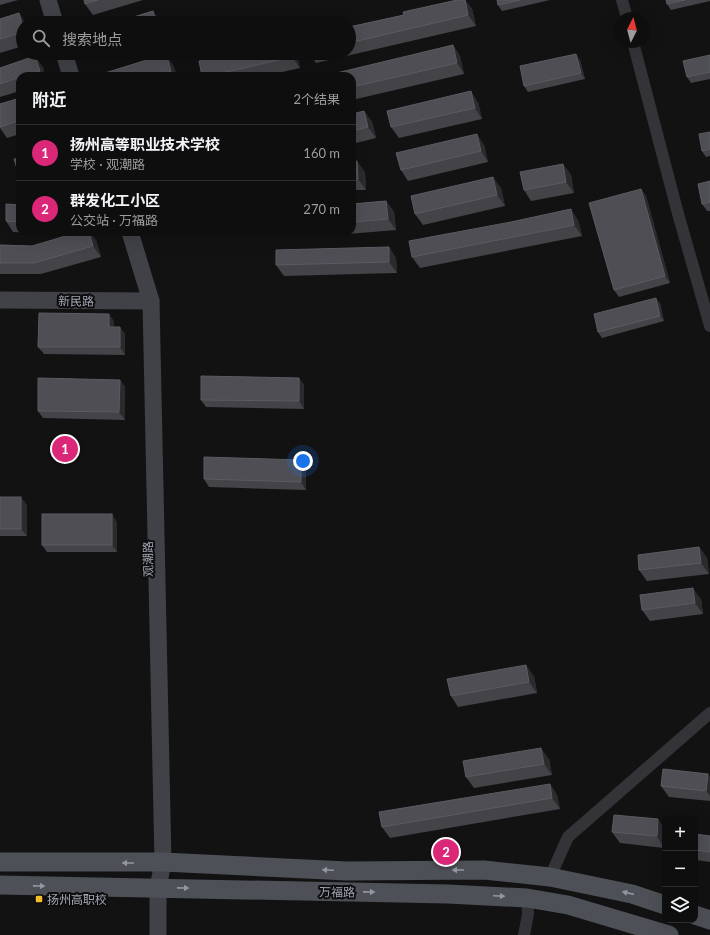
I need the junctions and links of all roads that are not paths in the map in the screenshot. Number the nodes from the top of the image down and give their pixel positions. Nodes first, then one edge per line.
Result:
1 (48, 0) edge
2 (60, 0) edge
3 (622, 0) edge
4 (625, 12) edge
5 (53, 16) edge
6 (65, 16) edge
7 (635, 48) edge
8 (66, 60) edge
9 (78, 60) edge
10 (70, 72) edge
11 (82, 72) edge
12 (121, 236) edge
13 (131, 236) edge
14 (0, 300) edge
15 (146, 301) junction
16 (710, 326) edge
17 (710, 713) edge
18 (0, 862) edge
19 (158, 863) junction
20 (550, 877) junction
21 (0, 885) edge
22 (158, 888) junction
23 (527, 898) junction
24 (662, 904) edge
25 (698, 916) edge
26 (710, 920) edge
27 (158, 935) edge
28 (524, 935) edge
29 (669, 935) edge

1 - 5 street
2 - 6 street
3 - 4 street
7 - 16 street
8 - 10 street
9 - 11 street
12 - 15 street, 观潮路
13 - 15 street, 观潮路
14 - 15 street, 新民路
15 - 19 street, 观潮路
17 - 20 street
19 -> 18 main road, 万福路
20 -> 19 main road, 万福路
19 - 22 street, 观潮路
24 -> 20 main road, 万福路
21 -> 22 main road, 万福路
22 -> 23 main road, 万福路
22 - 27 street, 观潮路
23 - 28 street
23 - 29 main road, 万福路
25 - 26 main road

